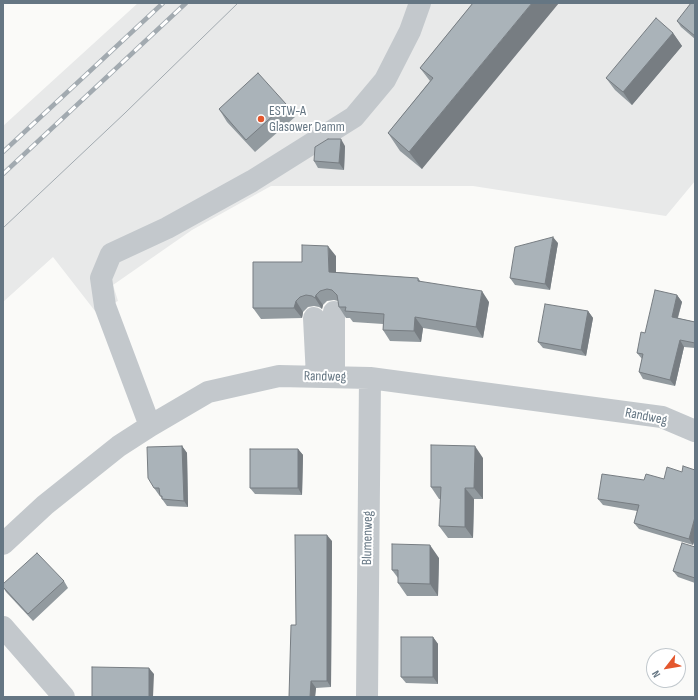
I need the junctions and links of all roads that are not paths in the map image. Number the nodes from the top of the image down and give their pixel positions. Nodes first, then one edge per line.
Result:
1 (420, 3) edge
2 (334, 312) dead end
3 (314, 318) dead end
4 (325, 377) junction
5 (370, 378) junction
6 (150, 426) junction
7 (695, 431) edge
8 (3, 544) edge
9 (3, 627) edge
10 (64, 697) edge
11 (367, 697) edge

1 - 6 street
2 - 4 street
3 - 4 street
4 - 5 street, Randweg
4 - 6 street, Randweg
5 - 7 street, Randweg
5 - 11 street, Blumenweg
6 - 8 street, Randweg
9 - 10 street

